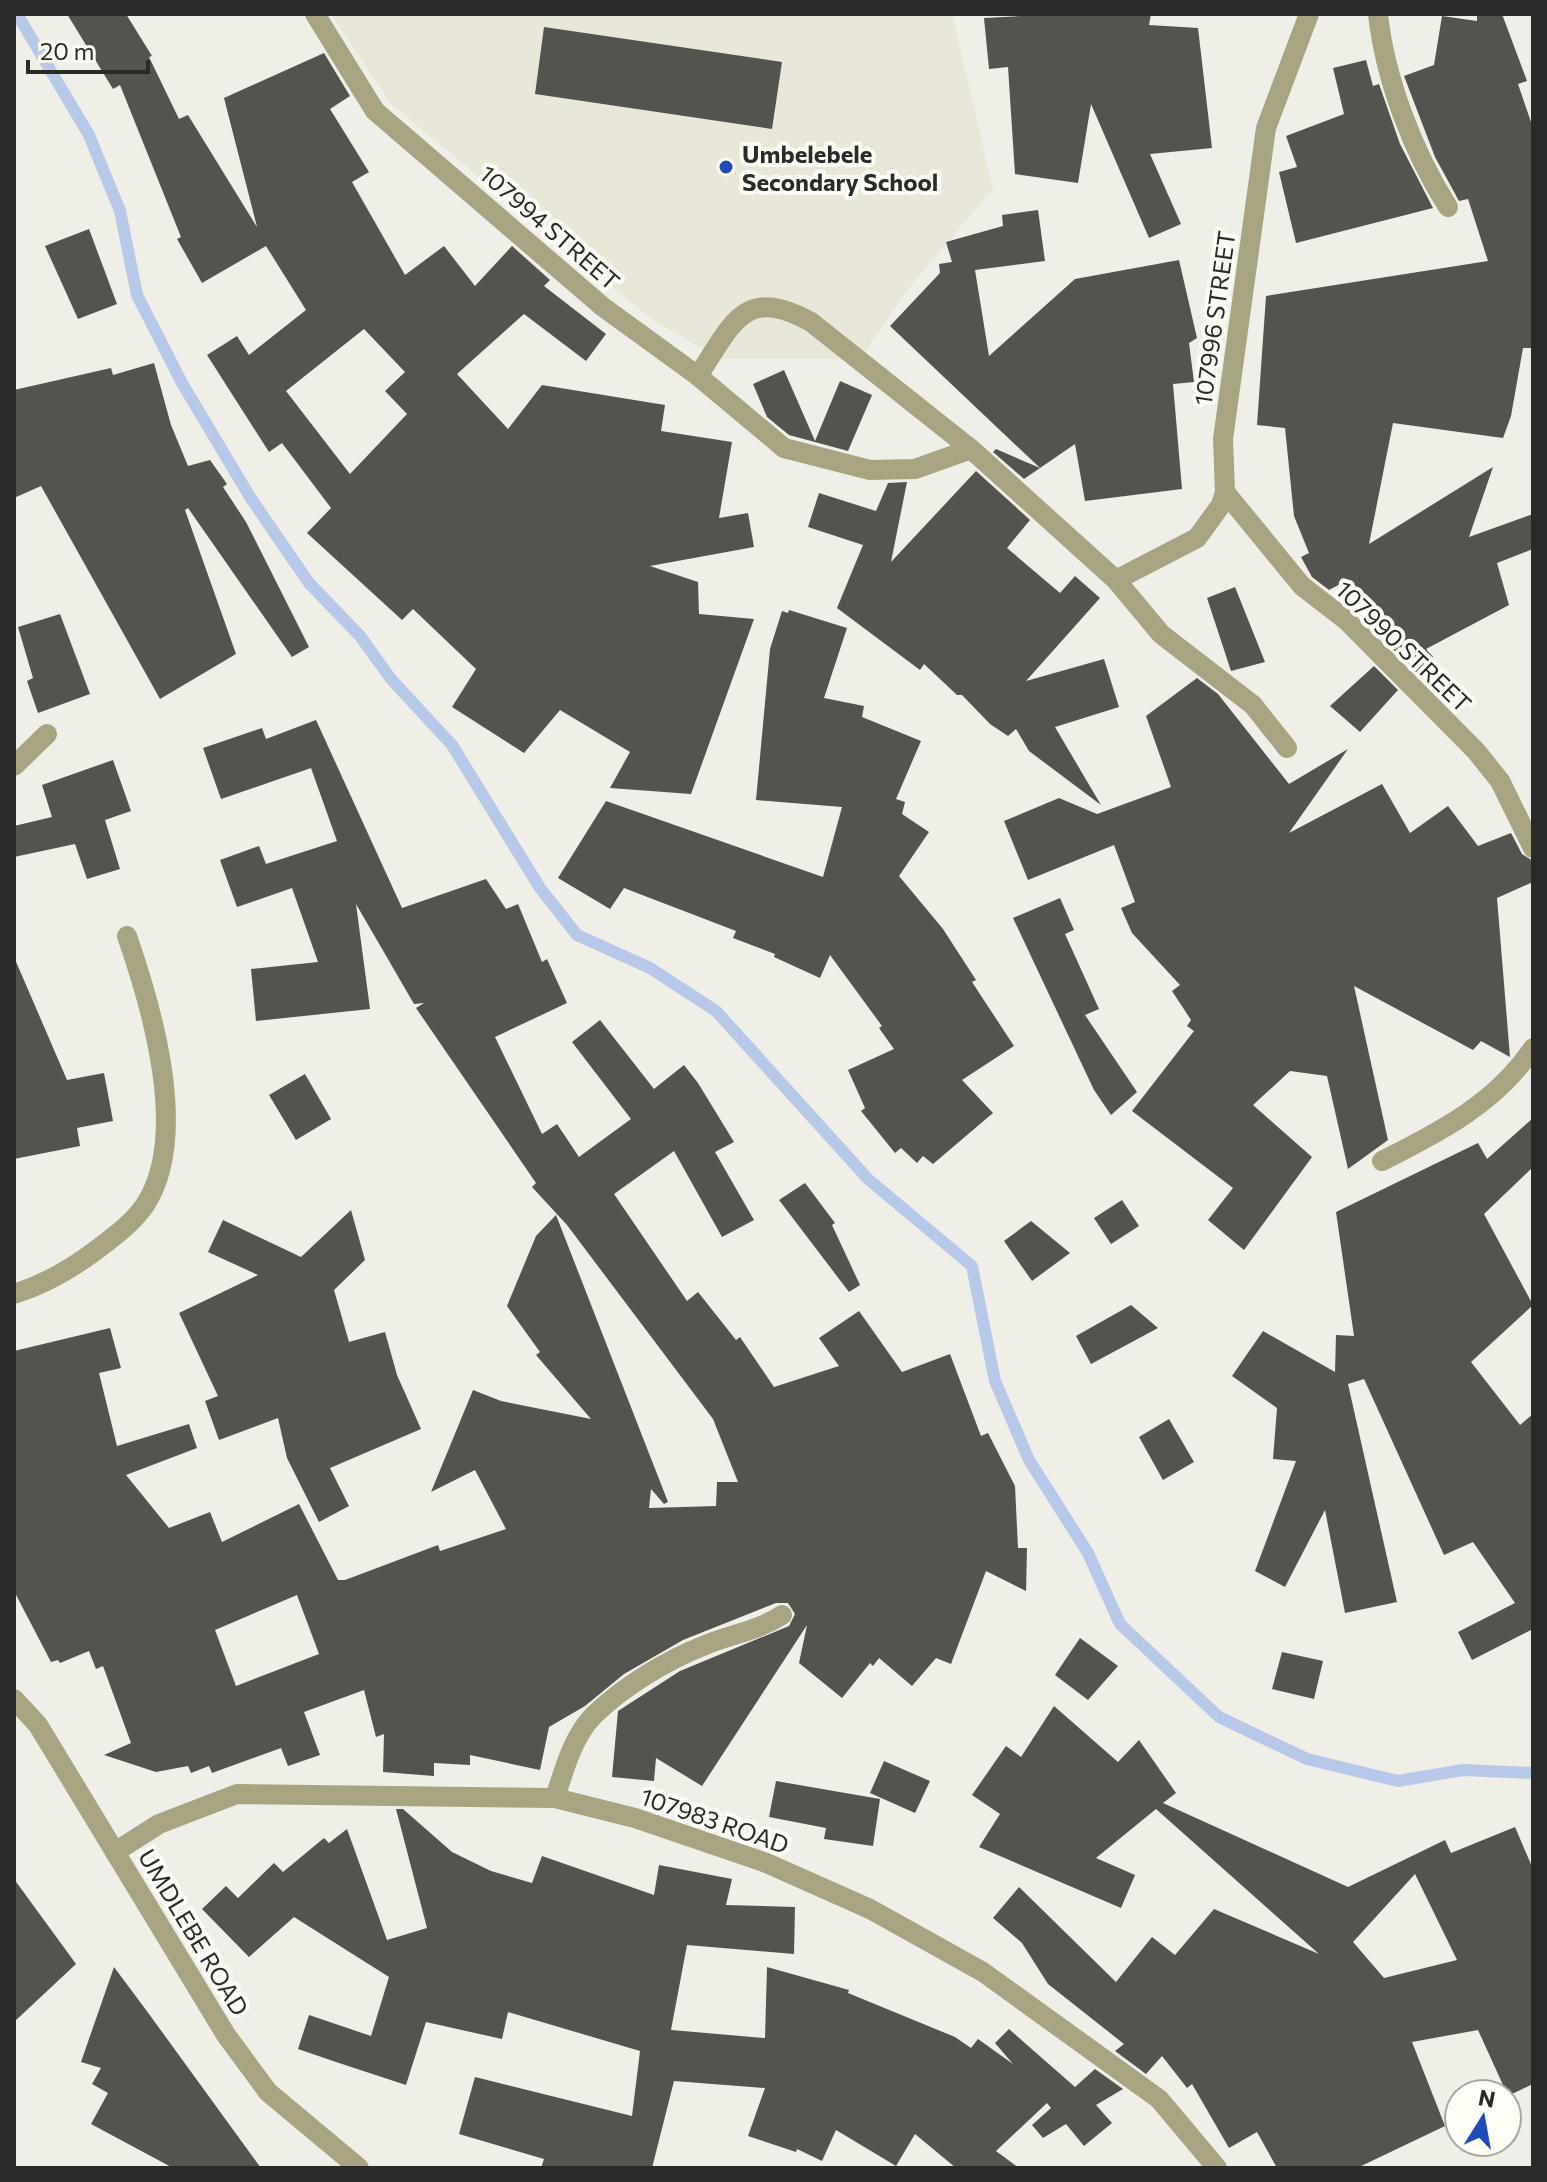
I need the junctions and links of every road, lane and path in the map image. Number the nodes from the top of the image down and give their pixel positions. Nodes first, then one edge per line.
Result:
1 (315, 14) edge
2 (1309, 14) edge
3 (1378, 14) edge
4 (1448, 207) dead end
5 (698, 376) junction
6 (971, 449) junction
7 (1225, 492) junction
8 (1116, 580) junction
9 (47, 734) dead end
10 (1287, 748) dead end
11 (14, 766) edge
12 (1533, 848) edge
13 (127, 936) dead end
14 (1533, 1048) edge
15 (1382, 1161) dead end
16 (14, 1294) edge
17 (782, 1615) dead end
18 (14, 1699) edge
19 (555, 1798) junction
20 (115, 1852) junction
21 (359, 2168) edge
22 (1217, 2168) edge

1 - 5 street, 107994 STREET
2 - 7 street, 107996 STREET
3 - 4 street
5 - 6 street, 107994 STREET
5 - 6 street
6 - 8 street
7 - 8 street, 107996 STREET
7 - 12 street, 107990 STREET
8 - 10 street
9 - 11 street
13 - 16 street
14 - 15 street
17 - 19 street
18 - 20 street, UMDLEBE ROAD
19 - 20 street, 107983 ROAD
19 - 22 street, 107983 ROAD
20 - 21 street, UMDLEBE ROAD

